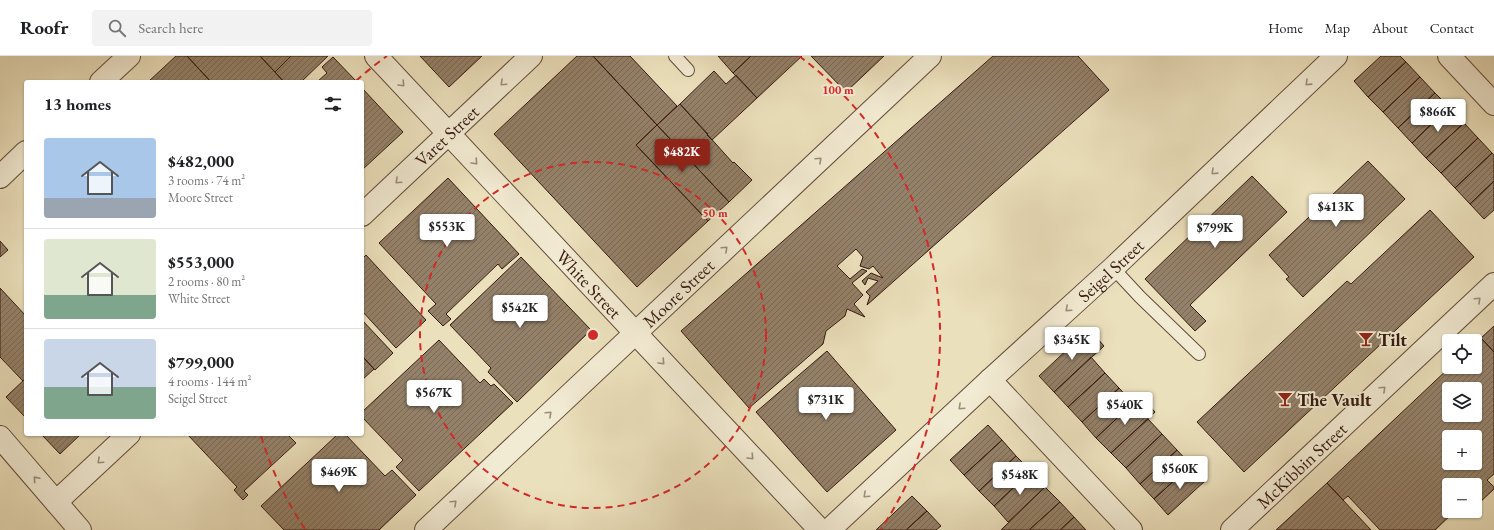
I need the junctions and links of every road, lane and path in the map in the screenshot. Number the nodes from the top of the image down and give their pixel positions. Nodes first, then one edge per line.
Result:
1 (129, 56) edge
2 (376, 56) edge
3 (531, 56) edge
4 (675, 56) edge
5 (930, 56) edge
6 (1336, 56) edge
7 (1449, 56) edge
8 (688, 70) dead end
9 (103, 80) edge
10 (1494, 104) edge
11 (448, 134) junction
12 (24, 154) edge
13 (0, 177) edge
14 (364, 212) edge
15 (1114, 268) junction
16 (1494, 284) edge
17 (635, 333) junction
18 (1199, 354) dead end
19 (990, 380) junction
20 (127, 436) edge
21 (0, 437) edge
22 (56, 502) junction
23 (80, 530) edge
24 (426, 530) edge
25 (820, 530) edge
26 (829, 530) edge
27 (1131, 530) edge
28 (1232, 530) edge

1 - 9 street
2 -> 11 street, White Street
3 -> 11 street, Varet Street
4 - 8 lane
17 -> 5 street, Moore Street
6 -> 15 street, Seigel Street
7 - 10 street
11 -> 14 street, Varet Street
11 -> 17 street, White Street
12 - 13 street
15 - 18 lane
15 -> 19 street, Seigel Street
28 -> 16 street, McKibbin Street
24 -> 17 street, Moore Street
17 -> 25 street, White Street
19 -> 26 street, Seigel Street
19 - 27 street
20 -> 22 street
22 -> 21 street
22 - 23 street

